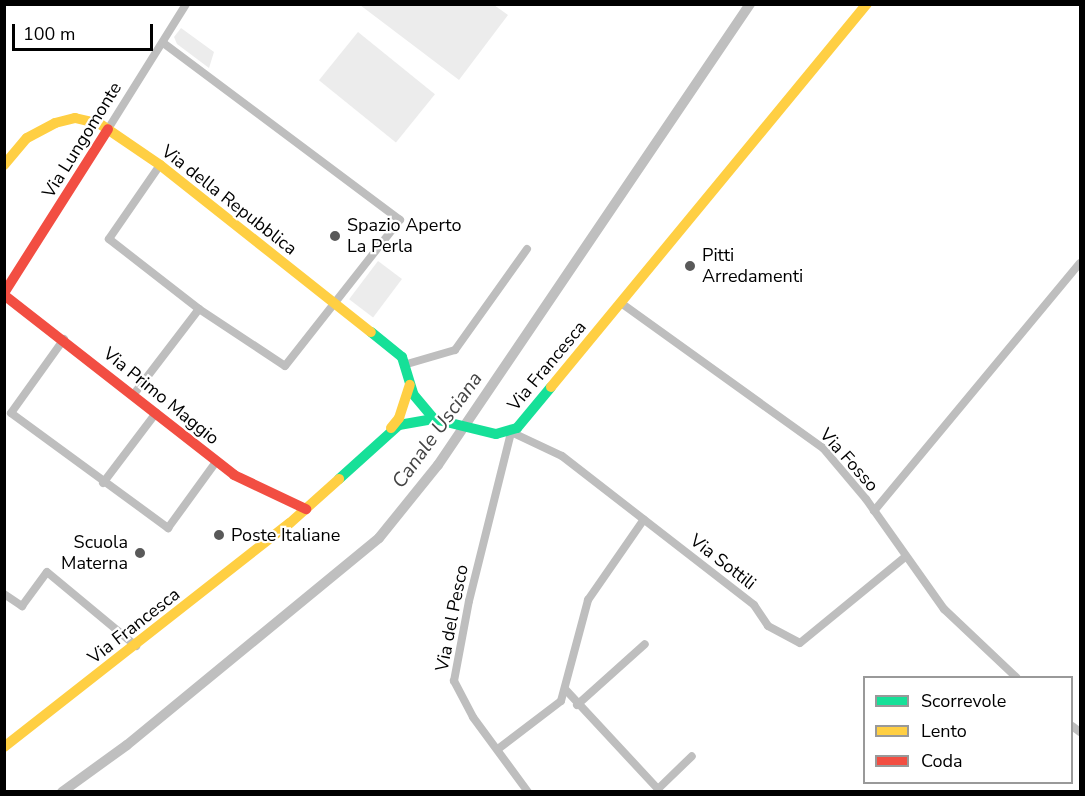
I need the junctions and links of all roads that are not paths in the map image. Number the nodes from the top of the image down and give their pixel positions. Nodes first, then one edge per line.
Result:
1 (186, 4) edge
2 (867, 4) edge
3 (163, 43) junction
4 (108, 129) junction
5 (4, 165) edge
6 (160, 165) junction
7 (527, 249) dead end
8 (1080, 262) edge
9 (4, 294) edge
10 (334, 303) junction
11 (621, 303) junction
12 (199, 309) junction
13 (64, 339) junction
14 (407, 364) junction
15 (410, 392) junction
16 (134, 394) junction
17 (156, 413) junction
18 (434, 419) junction
19 (415, 420) junction
20 (511, 432) junction
21 (387, 434) junction
22 (216, 462) junction
23 (103, 483) junction
24 (306, 509) junction
25 (874, 511) junction
26 (644, 519) junction
27 (905, 557) junction
28 (4, 594) edge
29 (645, 644) dead end
30 (136, 646) junction
31 (1015, 676) edge
32 (565, 689) junction
33 (577, 705) junction
34 (4, 747) edge
35 (498, 749) junction
36 (692, 756) dead end
37 (528, 792) edge

1 - 3 street, Via Lungomonte
2 - 11 street, Via Francesca
3 - 4 street, Via Lungomonte
3 - 10 street
4 - 5 street, Via della Repubblica
4 - 6 street, Via della Repubblica
4 - 9 street, Via Lungomonte
6 - 10 street, Via della Repubblica
6 - 12 street
7 - 14 street
8 - 25 street
9 - 13 street, Via Primo Maggio
10 - 12 street
10 - 14 street, Via della Repubblica
11 - 20 street, Via Francesca
11 - 25 street, Via Fosso
12 - 16 street
13 - 16 street, Via Primo Maggio
13 - 23 street
14 - 15 street
15 - 18 street
15 - 19 street
15 - 21 street
16 - 17 street, Via Primo Maggio
17 - 22 street, Via Primo Maggio
17 - 23 street
18 - 19 street, Via Francesca
18 - 20 street, Via Francesca
19 - 21 street, Via Francesca
20 - 26 street, Via Sottili
20 - 35 street, Via del Pesco
21 - 24 street, Via Francesca
22 - 23 street
22 - 24 street, Via Primo Maggio
24 - 30 street, Via Francesca
25 - 27 street, Via Fosso
26 - 27 street, Via Sottili
26 - 32 street
27 - 31 street, Via Fosso
28 - 30 street
29 - 33 street
30 - 34 street, Via Francesca
32 - 33 street
32 - 35 street
33 - 36 street
35 - 37 street, Via del Pesco

